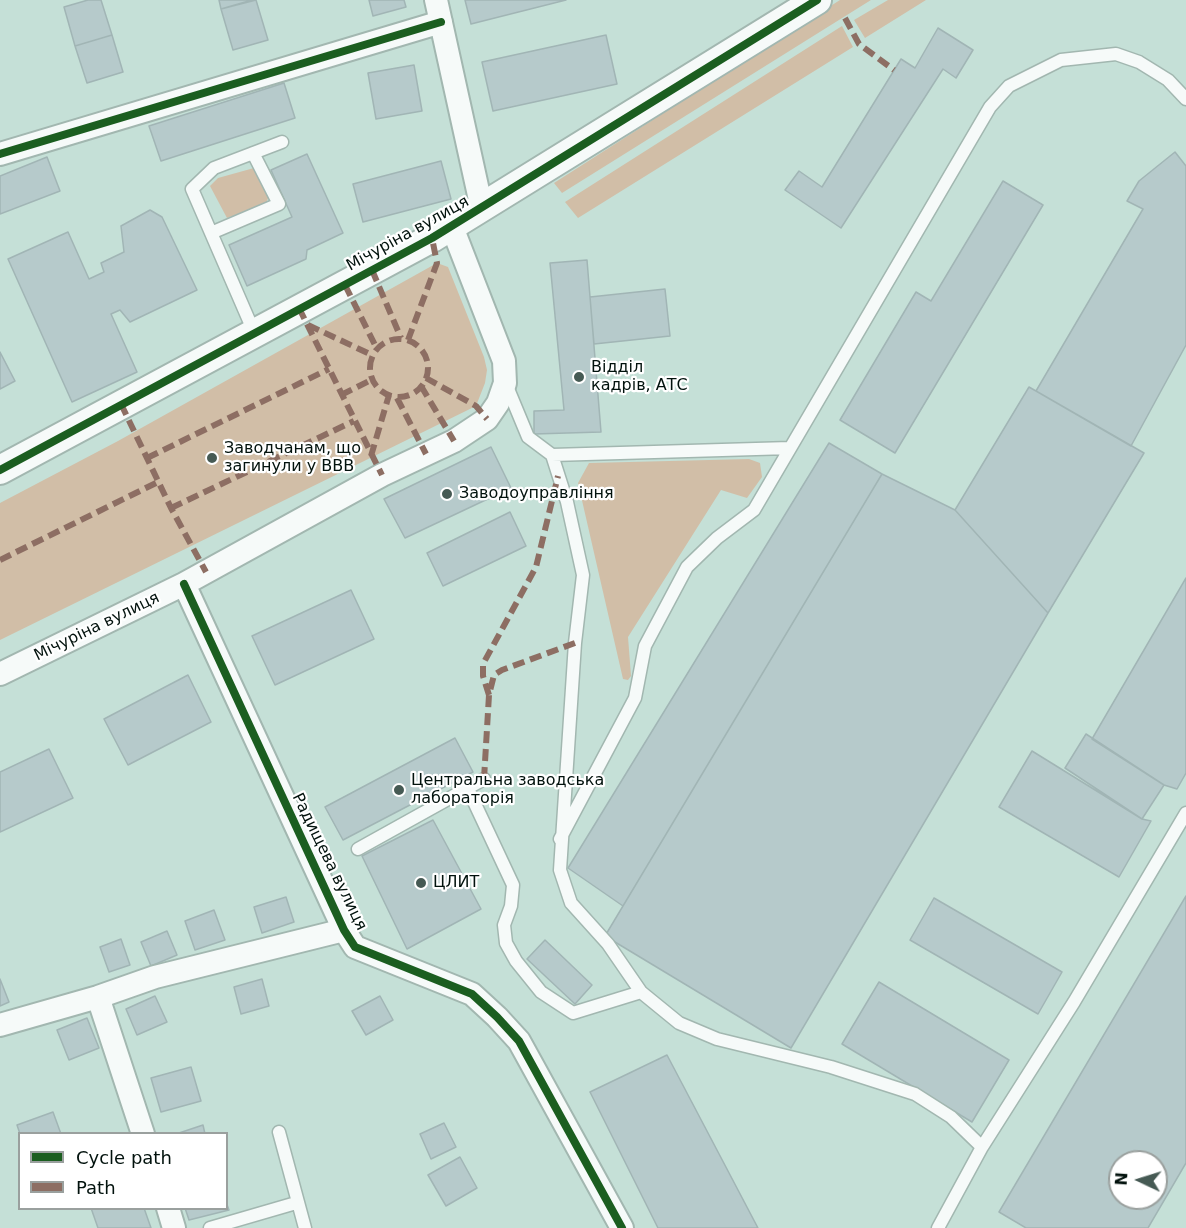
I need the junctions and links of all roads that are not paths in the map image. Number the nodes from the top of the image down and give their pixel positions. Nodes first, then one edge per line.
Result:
1 (436, 0) edge
2 (817, 0) edge
3 (441, 22) junction
4 (1186, 99) edge
5 (282, 142) dead end
6 (253, 153) junction
7 (0, 154) edge
8 (482, 209) junction
9 (452, 227) junction
10 (211, 233) junction
11 (254, 332) junction
12 (505, 383) junction
13 (790, 448) junction
14 (552, 454) junction
15 (0, 470) edge
16 (184, 584) junction
17 (0, 674) edge
18 (484, 779) dead end
19 (468, 789) junction
20 (1186, 813) edge
21 (560, 838) junction
22 (358, 849) dead end
23 (345, 930) junction
24 (641, 992) junction
25 (98, 997) junction
26 (0, 1025) edge
27 (142, 1132) edge
28 (279, 1132) dead end
29 (982, 1147) junction
30 (296, 1203) junction
31 (168, 1210) edge
32 (174, 1228) edge
33 (210, 1228) edge
34 (305, 1228) edge
35 (622, 1228) edge
36 (938, 1228) edge

1 - 3 street
2 - 8 street, Мічуріна вулиця
3 - 7 street
3 - 8 street
4 - 13 lane
5 - 6 lane
6 - 10 lane
6 - 10 lane
8 - 9 street, Мічуріна вулиця
9 - 11 street, Мічуріна вулиця
9 - 12 street, Мічуріна вулиця
10 - 11 lane
11 - 15 street, Мічуріна вулиця
12 - 14 lane
12 - 16 street, Мічуріна вулиця
13 - 14 lane
13 - 21 lane
14 - 21 lane
16 - 17 street, Мічуріна вулиця
16 - 23 street, Радищева вулиця
18 - 19 lane
19 - 22 lane
19 - 24 lane
20 - 29 lane
21 - 24 lane
23 - 25 street
23 - 35 street, Радищева вулиця
24 - 29 lane
25 - 26 street
25 - 27 street
28 - 30 lane
29 - 36 lane
30 - 33 lane
30 - 34 lane
31 - 32 street

